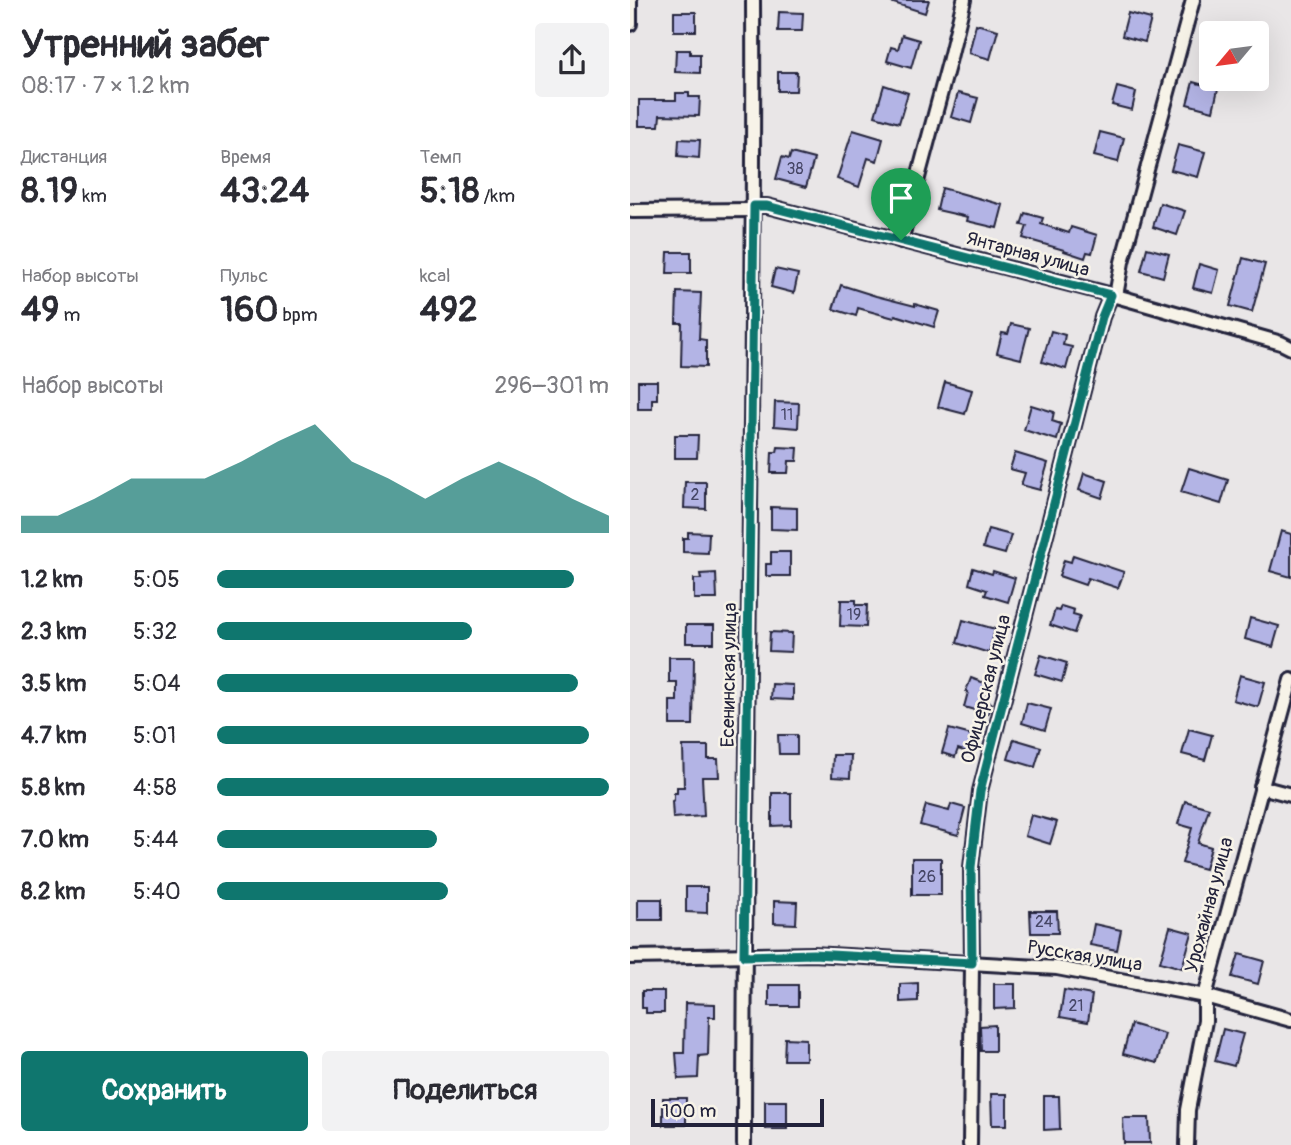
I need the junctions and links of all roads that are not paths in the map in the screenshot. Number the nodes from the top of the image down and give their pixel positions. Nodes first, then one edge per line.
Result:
1 (630, 0) edge
2 (753, 0) edge
3 (964, 0) edge
4 (1193, 0) edge
5 (630, 24) edge
6 (754, 208) junction
7 (631, 211) edge
8 (901, 240) junction
9 (1114, 296) junction
10 (1291, 348) edge
11 (1291, 680) edge
12 (1261, 787) junction
13 (1291, 794) edge
14 (744, 956) junction
15 (630, 957) edge
16 (972, 963) junction
17 (1205, 996) junction
18 (1291, 1020) edge
19 (744, 1145) edge
20 (970, 1145) edge
21 (1187, 1145) edge

1 - 5 street
2 - 6 street, Есенинская улица
3 - 8 street
4 - 9 street, Офицерская улица
6 - 7 street, Янтарная улица
6 - 8 street, Янтарная улица
6 - 14 street, Есенинская улица
8 - 9 street, Янтарная улица
9 - 10 street, Янтарная улица
9 - 16 street, Офицерская улица
11 - 12 street, Урожайная улица
12 - 13 street
12 - 17 street, Урожайная улица
14 - 15 street, Русская улица
14 - 16 street, Русская улица
14 - 19 street, Есенинская улица
16 - 17 street, Русская улица
16 - 20 street, Офицерская улица
17 - 18 street, Русская улица
17 - 21 street, Урожайная улица

